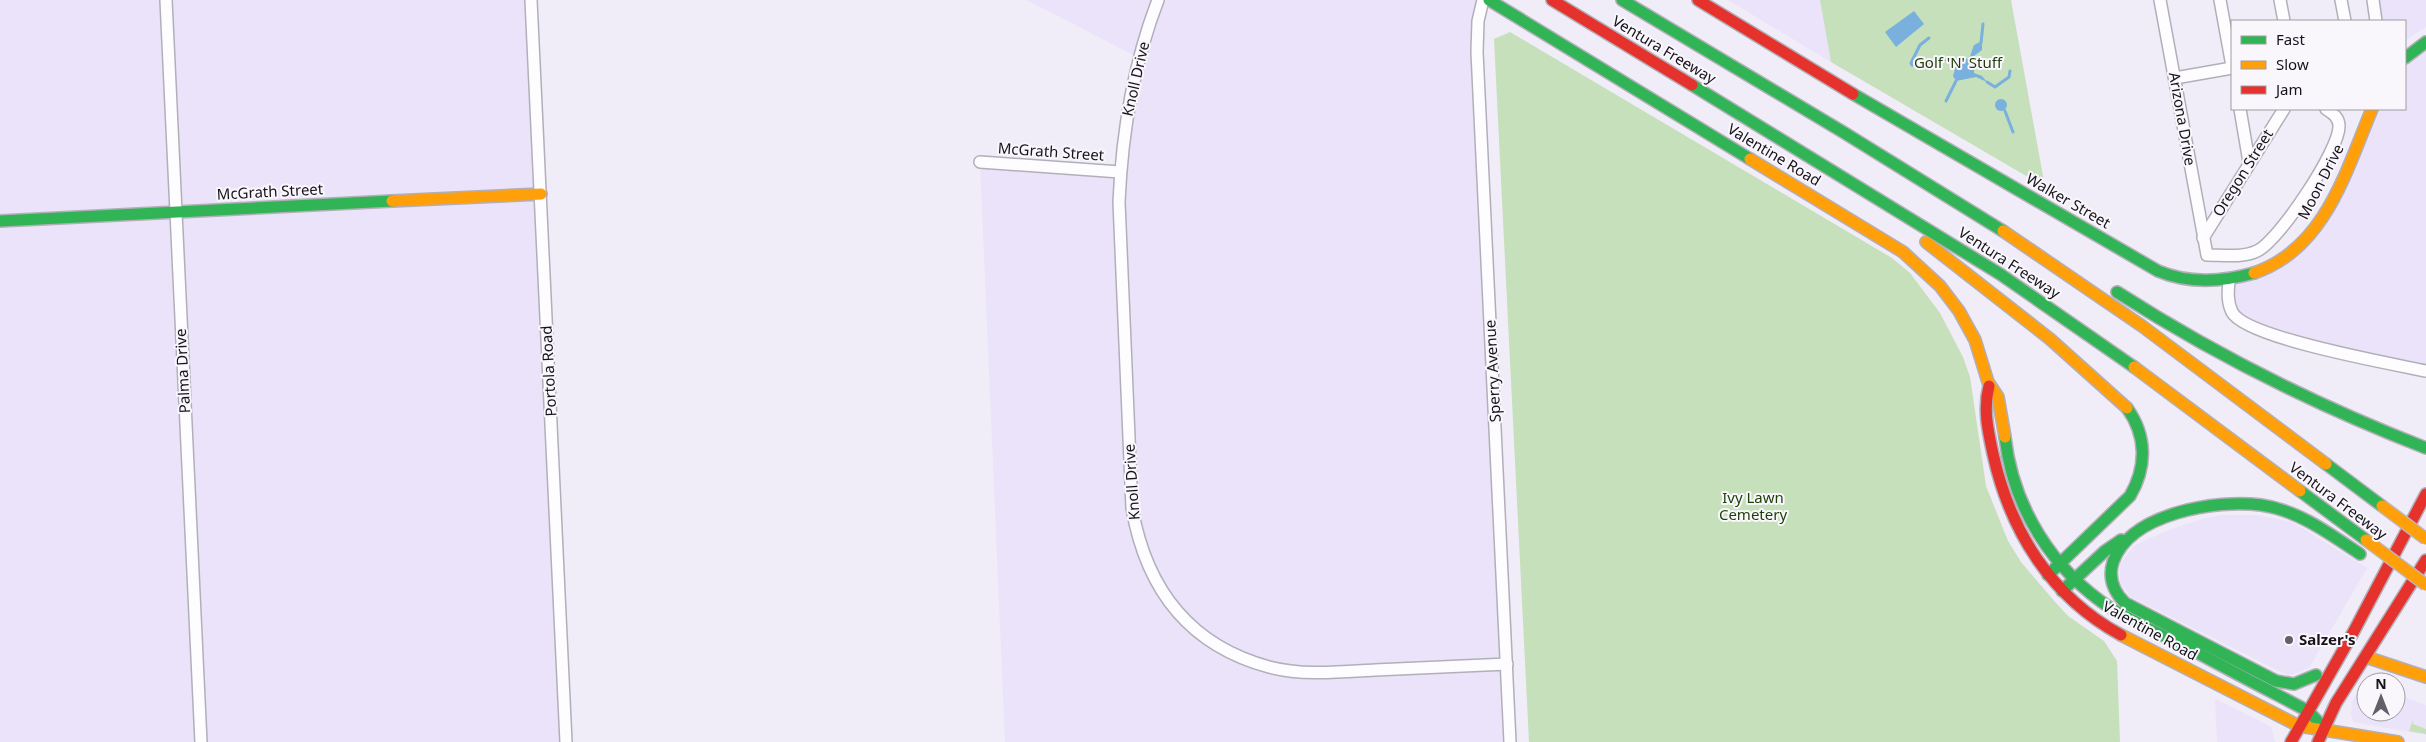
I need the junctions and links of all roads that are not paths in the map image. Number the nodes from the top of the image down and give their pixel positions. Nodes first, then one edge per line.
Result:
1 (166, 0) edge
2 (531, 0) edge
3 (1158, 0) edge
4 (1483, 0) edge
5 (1489, 0) edge
6 (1552, 0) edge
7 (1622, 0) edge
8 (1698, 0) edge
9 (2160, 0) edge
10 (2220, 0) edge
11 (2280, 0) edge
12 (2341, 0) edge
13 (2372, 0) edge
14 (2284, 20) edge
15 (2345, 20) edge
16 (2376, 20) edge
17 (2426, 42) edge
18 (2406, 57) edge
19 (2231, 61) edge
20 (2231, 67) edge
21 (2175, 78) junction
22 (2240, 110) edge
23 (2283, 110) edge
24 (2328, 110) edge
25 (2372, 110) edge
26 (980, 162) dead end
27 (2249, 162) junction
28 (1120, 172) junction
29 (1930, 186) junction
30 (541, 194) junction
31 (1887, 203) junction
32 (176, 212) junction
33 (0, 220) edge
34 (2203, 238) junction
35 (2229, 281) junction
36 (2426, 371) edge
37 (1989, 386) junction
38 (2426, 448) edge
39 (2426, 494) edge
40 (2135, 534) junction
41 (2426, 539) edge
42 (2426, 560) edge
43 (2061, 563) junction
44 (2406, 571) junction
45 (2048, 575) junction
46 (2075, 579) junction
47 (2426, 585) edge
48 (2062, 591) junction
49 (2374, 592) junction
50 (2130, 639) junction
51 (2198, 654) junction
52 (2366, 658) junction
53 (1507, 664) junction
54 (2316, 675) junction
55 (2426, 677) edge
56 (2250, 681) junction
57 (2308, 711) junction
58 (2299, 726) junction
59 (2324, 728) junction
60 (201, 742) edge
61 (566, 742) edge
62 (1510, 742) edge
63 (2291, 742) edge
64 (2318, 742) edge
65 (2398, 742) edge

1 - 32 street, Palma Drive
2 - 30 street, Portola Road
3 - 28 street, Knoll Drive
4 - 53 street, Sperry Avenue
5 - 37 main road, Valentine Road
6 - 31 main road, Ventura Freeway
7 - 29 main road, Ventura Freeway
8 - 35 main road, Walker Street
9 - 21 street, Arizona Drive
10 - 19 street
11 - 14 street
12 - 15 street
13 - 16 street
17 - 18 main road
20 - 21 street
21 - 34 street, Arizona Drive
22 - 27 street
23 - 27 street, Oregon Street
24 - 34 street
25 - 35 main road, Moon Drive
26 - 28 street, McGrath Street
27 - 34 street, Oregon Street
28 - 53 street, Knoll Drive
29 - 38 main road
29 - 41 main road, Ventura Freeway, bridge
30 - 32 main road, McGrath Street
30 - 61 street, Portola Road
31 - 43 main road
31 - 44 main road, Ventura Freeway, bridge
32 - 33 main road, McGrath Street
32 - 60 street, Palma Drive
35 - 36 street
37 - 43 main road, Valentine Road
37 - 45 main road, Valentine Road
39 - 49 main road
40 - 44 main road
40 - 46 main road
40 - 54 main road
42 - 52 main road
43 - 45 main road
43 - 46 main road, Valentine Road
44 - 47 main road, Ventura Freeway, bridge
45 - 48 main road, Valentine Road
46 - 48 main road
46 - 51 main road, Valentine Road
48 - 50 main road, Valentine Road
49 - 54 main road
49 - 57 main road
50 - 51 main road
50 - 58 main road, Valentine Road
51 - 56 main road, Valentine Road
52 - 55 main road
52 - 59 main road
53 - 62 street, Sperry Avenue
54 - 56 main road
56 - 57 main road, Valentine Road
57 - 58 main road
57 - 59 main road, Valentine Road
58 - 59 main road, Valentine Road
58 - 63 main road
59 - 64 main road
59 - 65 main road, Valentine Road

